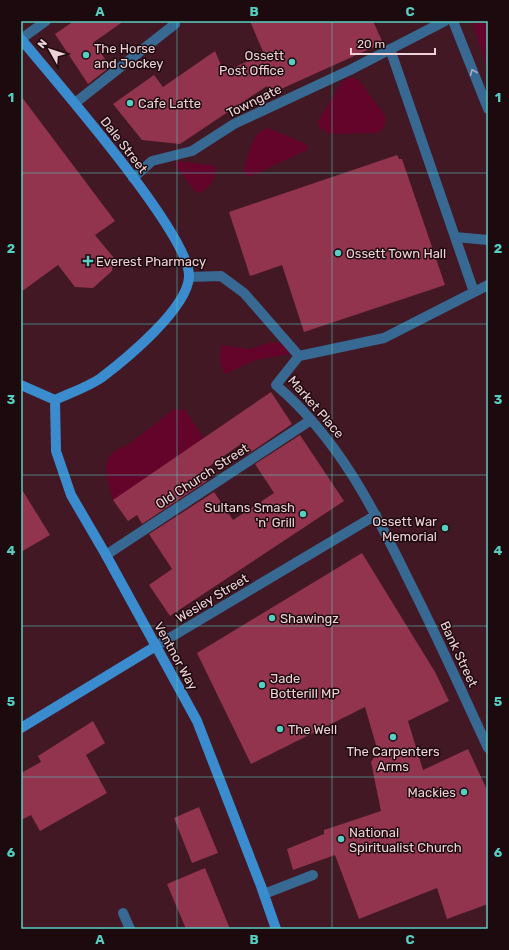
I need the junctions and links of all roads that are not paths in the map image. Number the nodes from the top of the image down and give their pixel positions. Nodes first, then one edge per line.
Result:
1 (46, 21) edge
2 (173, 21) edge
3 (445, 21) edge
4 (453, 21) edge
5 (21, 39) edge
6 (390, 49) junction
7 (75, 103) junction
8 (488, 109) edge
9 (133, 178) junction
10 (455, 237) junction
11 (488, 240) edge
12 (189, 277) junction
13 (488, 285) edge
14 (474, 292) junction
15 (299, 356) junction
16 (21, 385) edge
17 (55, 400) junction
18 (312, 420) junction
19 (376, 515) junction
20 (106, 555) junction
21 (416, 594) joint
22 (156, 646) junction
23 (21, 728) edge
24 (488, 748) edge
25 (313, 875) dead end
26 (264, 894) junction
27 (123, 913) dead end
28 (130, 929) edge
29 (276, 929) edge

1 - 5 street
2 - 7 street
3 - 6 street, Towngate
8 -> 4 street
5 - 7 street, Dale Street
6 - 9 street, Towngate
6 - 10 street
7 - 9 street, Dale Street
9 - 12 street, Dale Street
10 - 11 street
10 - 14 street
12 - 15 street
12 - 17 street
13 - 14 street, Market Place
14 - 15 street, Market Place
15 - 18 street, Market Place
16 - 17 street
17 - 20 street, Ventnor Way
18 - 19 street, Market Place
18 - 20 street, Old Church Street
19 - 21 street, Market Place
19 - 22 street, Wesley Street
20 - 22 street, Ventnor Way
21 - 24 street, Bank Street
22 - 23 street, Wesley Street
22 - 26 street, Ventnor Way
25 - 26 street
26 - 29 street, Ventnor Way
27 - 28 street

